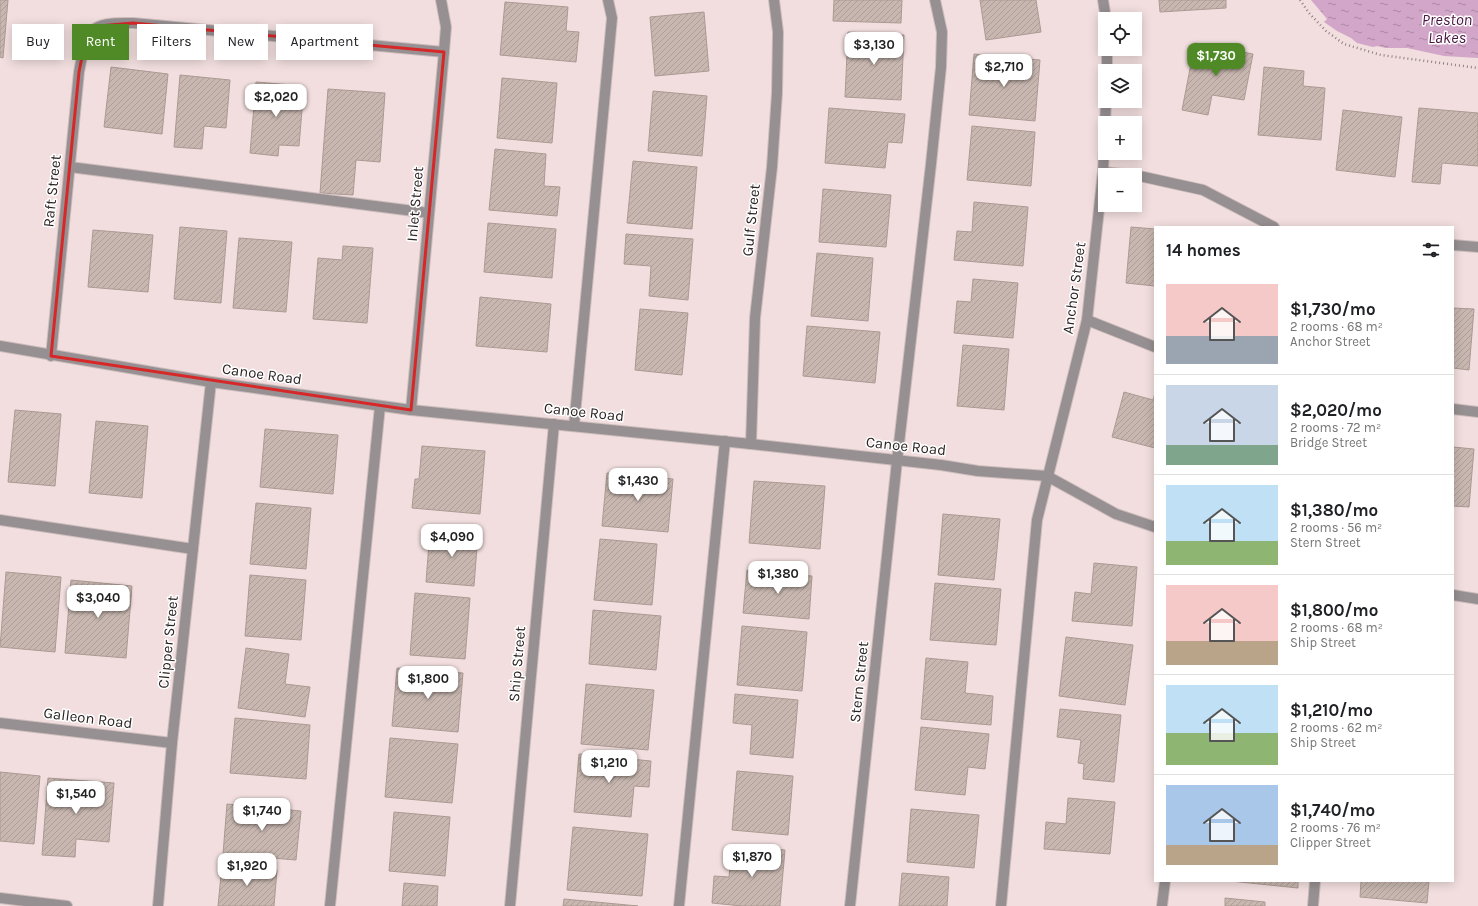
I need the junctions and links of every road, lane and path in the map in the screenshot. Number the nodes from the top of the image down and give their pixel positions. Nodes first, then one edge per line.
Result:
1 (441, 0) edge
2 (608, 0) edge
3 (774, 0) edge
4 (936, 0) edge
5 (1103, 0) edge
6 (1300, 0) edge
7 (1105, 12) edge
8 (444, 52) junction
9 (1478, 68) edge
10 (1106, 108) edge
11 (70, 167) junction
12 (1103, 168) edge
13 (1142, 177) edge
14 (1099, 212) edge
15 (429, 213) junction
16 (1272, 226) edge
17 (1454, 244) edge
18 (1478, 247) edge
19 (1087, 320) junction
20 (0, 346) edge
21 (1154, 347) edge
22 (51, 356) junction
23 (211, 382) junction
24 (380, 406) junction
25 (1454, 409) edge
26 (411, 410) junction
27 (1478, 412) edge
28 (554, 424) junction
29 (574, 426) junction
30 (725, 441) junction
31 (751, 444) junction
32 (897, 461) junction
33 (1047, 476) junction
34 (0, 520) edge
35 (1154, 528) edge
36 (193, 549) junction
37 (1454, 595) edge
38 (1478, 599) edge
39 (0, 723) edge
40 (172, 743) junction
41 (1165, 882) edge
42 (1316, 882) edge
43 (0, 898) edge
44 (67, 906) edge
45 (158, 906) edge
46 (330, 906) edge
47 (510, 906) edge
48 (679, 906) edge
49 (850, 906) edge
50 (1000, 906) edge
51 (1162, 906) edge
52 (1313, 906) edge

1 - 8 street, Inlet Street
2 - 29 street
3 - 31 street, Gulf Street
4 - 32 street, Stern Street
5 - 7 street
6 - 9 path
8 - 11 street, Raft Street
8 - 15 street, Inlet Street
10 - 12 street, Anchor Street
11 - 15 street
11 - 22 street, Raft Street
13 - 16 street
14 - 19 street, Anchor Street
15 - 26 street, Inlet Street
17 - 18 street
19 - 21 street
19 - 33 street, Anchor Street
20 - 22 street, Canoe Road
22 - 23 street, Canoe Road
23 - 24 street, Canoe Road
23 - 36 street, Clipper Street
24 - 26 street, Canoe Road
24 - 46 street
25 - 27 street
26 - 28 street, Canoe Road
28 - 29 street, Canoe Road
28 - 47 street, Ship Street
29 - 30 street, Canoe Road
30 - 31 street, Canoe Road
30 - 48 street
31 - 32 street, Canoe Road
32 - 33 street, Canoe Road
32 - 49 street, Stern Street
33 - 35 street, Canoe Road
33 - 50 street, Anchor Street
34 - 36 street
36 - 40 street, Clipper Street
37 - 38 street
39 - 40 street, Galleon Road
40 - 45 street, Clipper Street
41 - 51 street
42 - 52 street
43 - 44 street

